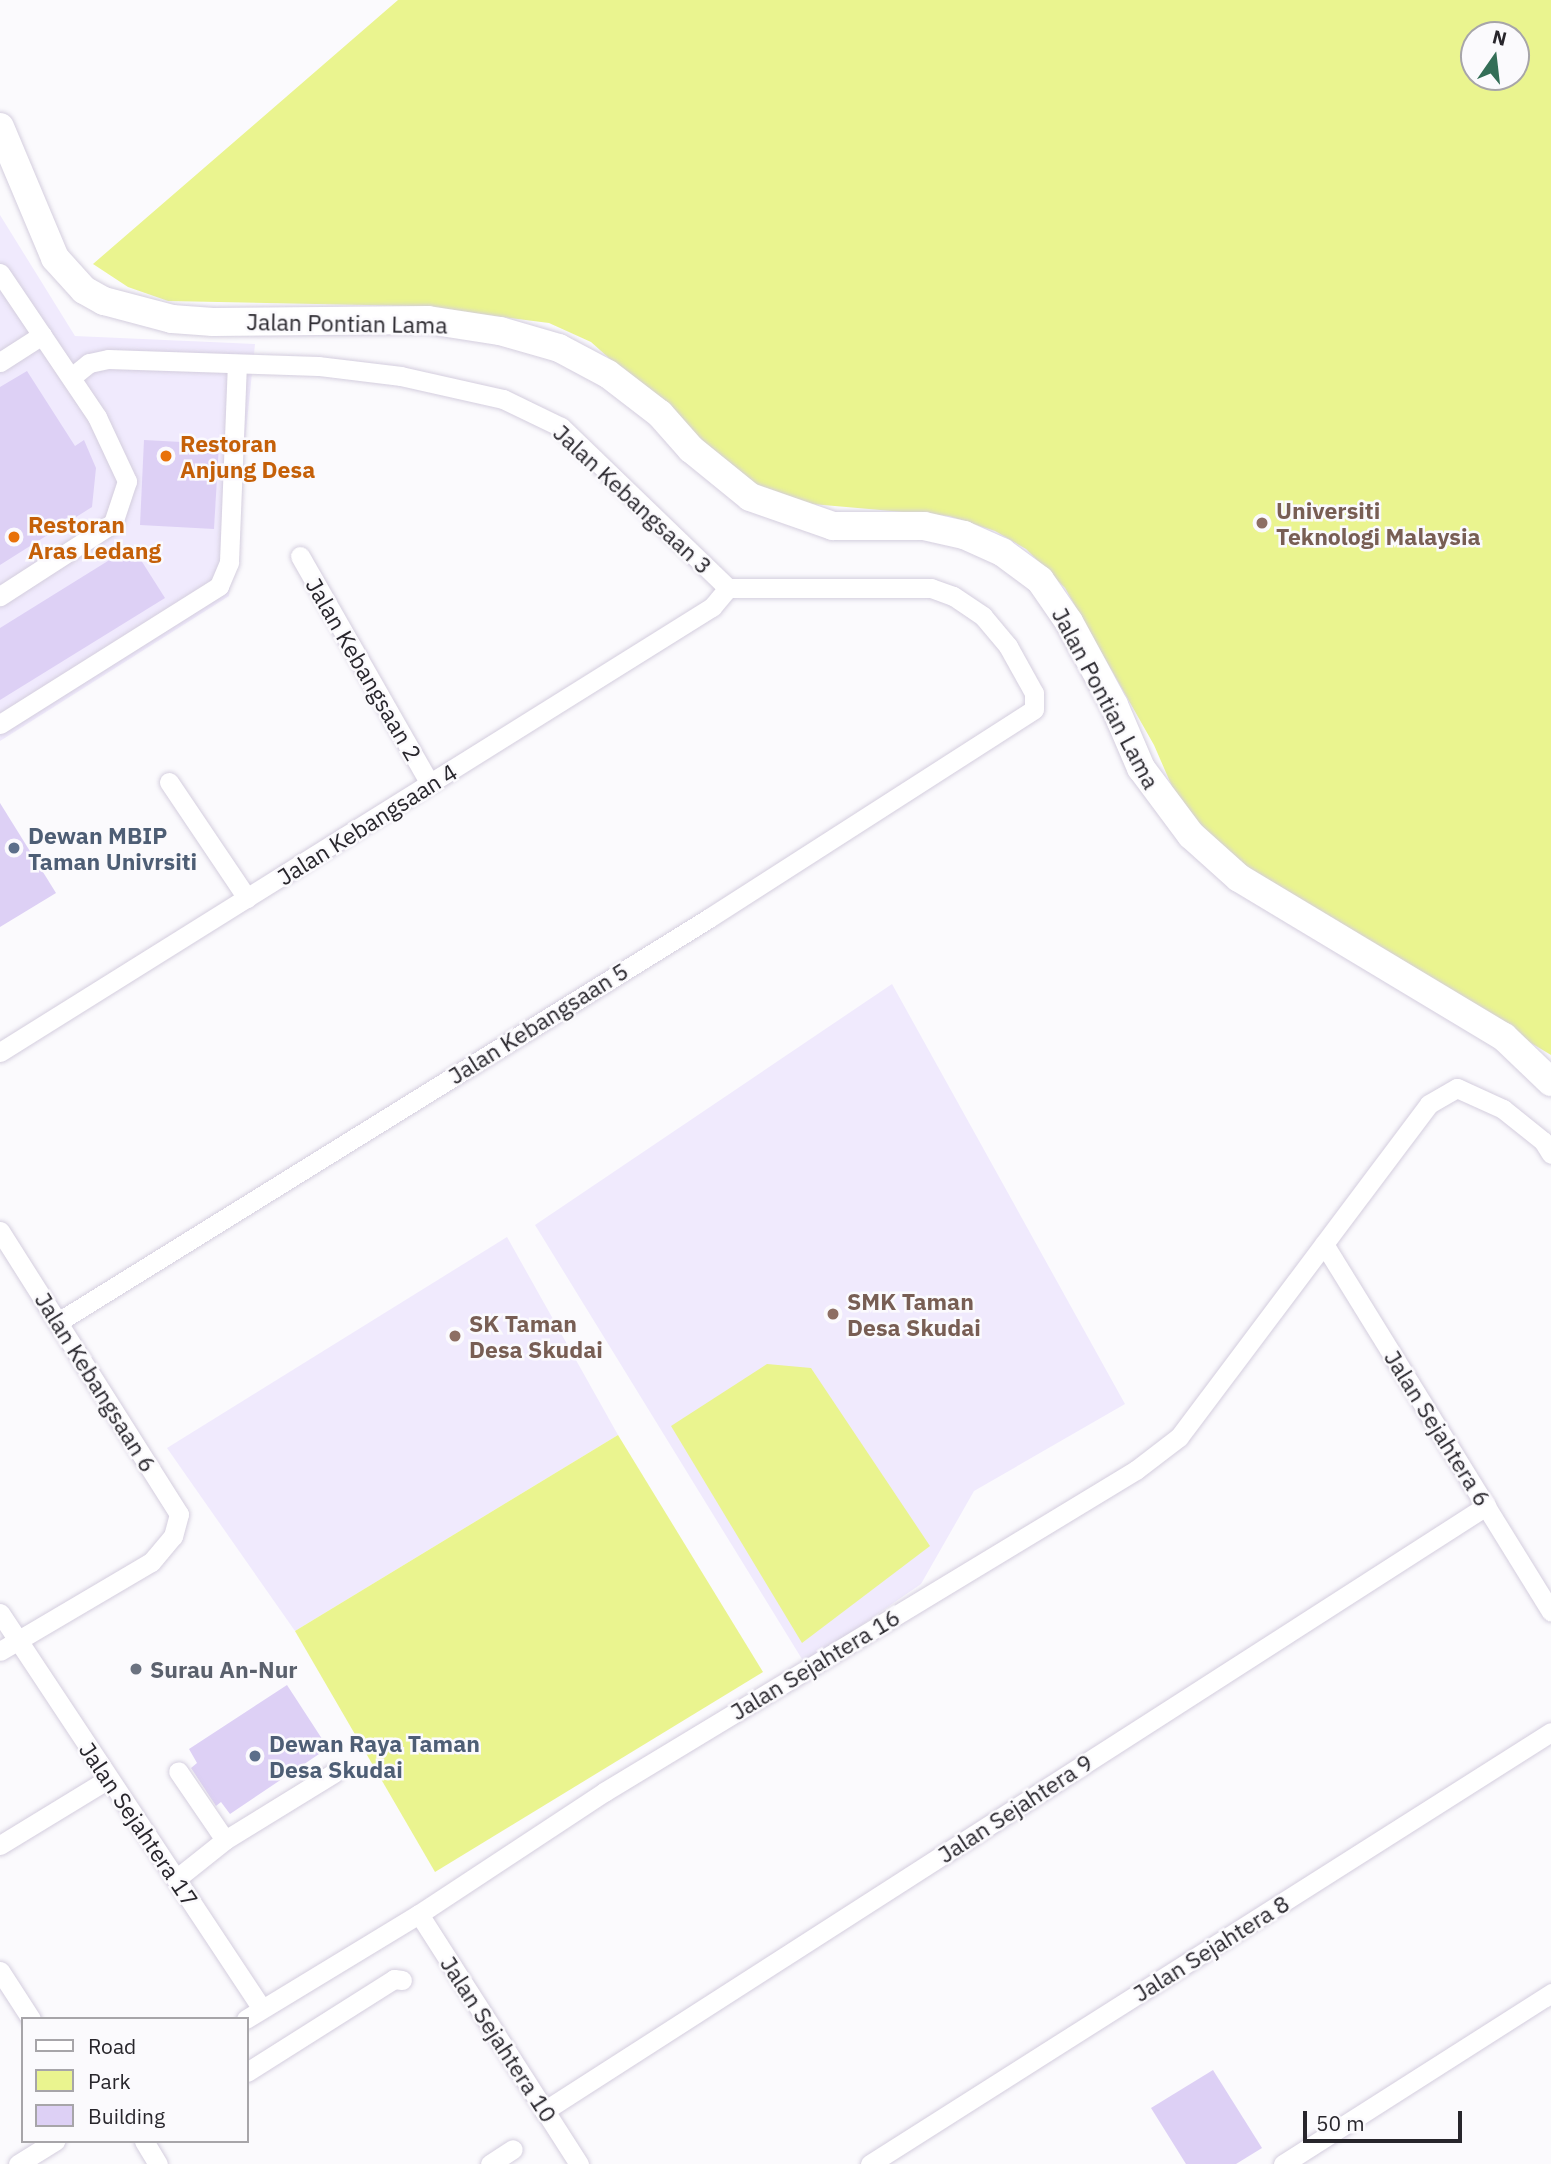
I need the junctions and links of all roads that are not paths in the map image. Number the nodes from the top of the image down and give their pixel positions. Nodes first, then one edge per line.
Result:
1 (0, 127) edge
2 (0, 175) edge
3 (55, 258) junction
4 (0, 272) edge
5 (42, 335) junction
6 (0, 362) edge
7 (237, 364) junction
8 (72, 377) junction
9 (300, 556) dead end
10 (728, 588) junction
11 (0, 596) edge
12 (1018, 723) joint
13 (0, 724) edge
14 (169, 782) dead end
15 (429, 782) junction
16 (247, 898) junction
17 (0, 1052) edge
18 (1551, 1082) edge
19 (1551, 1154) edge
20 (0, 1231) edge
21 (1324, 1244) junction
22 (58, 1322) junction
23 (1486, 1506) junction
24 (1551, 1612) edge
25 (0, 1613) edge
26 (17, 1640) junction
27 (0, 1651) edge
28 (1551, 1732) edge
29 (178, 1770) dead end
30 (334, 1773) dead end
31 (108, 1779) junction
32 (225, 1840) junction
33 (0, 1846) edge
34 (176, 1879) junction
35 (419, 1914) junction
36 (0, 1971) edge
37 (402, 1980) dead end
38 (1551, 1993) edge
39 (253, 2014) edge
40 (30, 2017) edge
41 (248, 2071) edge
42 (544, 2110) junction
43 (52, 2143) edge
44 (145, 2143) edge
45 (513, 2149) dead end
46 (18, 2164) edge
47 (158, 2164) edge
48 (490, 2164) edge
49 (579, 2164) edge
50 (870, 2164) edge
51 (1283, 2164) edge

1 - 3 street, Jalan Pontian Lama
2 - 3 street
3 - 18 street, Jalan Pontian Lama
4 - 5 street
5 - 6 street
5 - 8 street
7 - 8 street, Jalan Kebangsaan 3
7 - 10 street, Jalan Kebangsaan 3
7 - 13 street
8 - 11 street
9 - 15 street, Jalan Kebangsaan 2
10 - 12 street, Jalan Kebangsaan 3
10 - 15 street, Jalan Kebangsaan 4
12 - 22 street, Jalan Kebangsaan 5
14 - 16 street
15 - 16 street, Jalan Kebangsaan 4
16 - 17 street, Jalan Kebangsaan 4
19 - 21 street, Jalan Sejahtera 16
20 - 22 street, Jalan Kebangsaan 6
21 - 23 street, Jalan Sejahtera 6
21 - 35 street, Jalan Sejahtera 16
22 - 26 street, Jalan Kebangsaan 6
23 - 24 street, Jalan Sejahtera 6
23 - 42 street, Jalan Sejahtera 9
25 - 26 street, Jalan Sejahtera 17
26 - 27 street
26 - 31 street, Jalan Sejahtera 17
28 - 50 street, Jalan Sejahtera 8
29 - 32 street
30 - 32 street
31 - 33 street
31 - 34 street, Jalan Sejahtera 17
32 - 34 street
34 - 39 street, Jalan Sejahtera 17
35 - 39 street, Jalan Sejahtera 16
35 - 42 street, Jalan Sejahtera 10
36 - 40 street
37 - 41 street
38 - 51 street
42 - 49 street, Jalan Sejahtera 10
43 - 46 street
44 - 47 street
45 - 48 street

